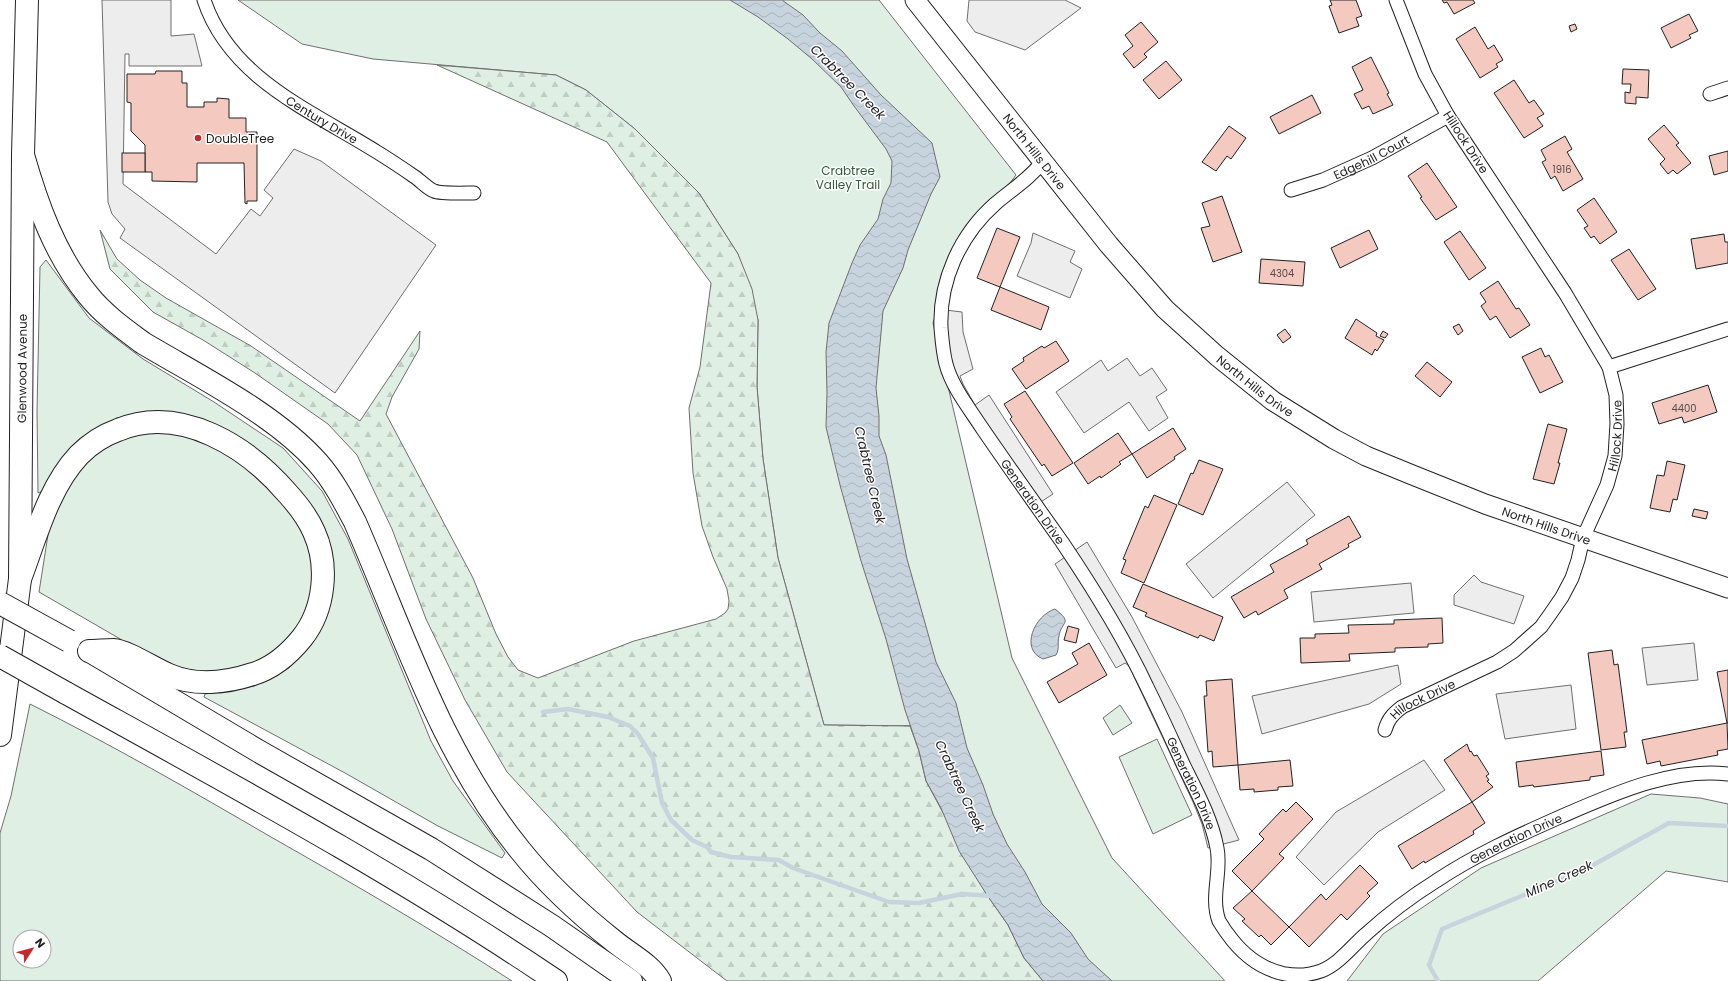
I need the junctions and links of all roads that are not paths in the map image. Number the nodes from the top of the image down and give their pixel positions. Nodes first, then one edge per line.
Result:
1 (26, 0) edge
2 (204, 0) edge
3 (915, 0) edge
4 (1396, 0) edge
5 (1728, 88) edge
6 (1710, 94) dead end
7 (1448, 116) junction
8 (23, 155) junction
9 (1043, 161) junction
10 (1291, 190) dead end
11 (474, 193) dead end
12 (1728, 329) edge
13 (1609, 367) junction
14 (1583, 538) junction
15 (20, 579) junction
16 (1728, 588) edge
17 (0, 603) edge
18 (90, 652) junction
19 (0, 656) edge
20 (1385, 730) dead end
21 (0, 735) edge
22 (1728, 774) edge
23 (556, 981) edge
24 (631, 981) edge
25 (660, 981) edge

1 - 8 highway, Glenwood Avenue
2 - 11 street, Century Drive
3 - 9 main road, North Hills Drive
4 - 7 street, Hillock Drive
5 - 6 street
7 - 10 street, Edgehill Court
7 - 13 street, Hillock Drive
8 - 15 highway, Glenwood Avenue
8 - 25 highway
9 - 14 main road, North Hills Drive
9 - 22 street, Generation Drive
12 - 13 street
13 - 14 street, Hillock Drive
14 - 16 main road, North Hills Drive
14 - 20 street, Hillock Drive
15 - 18 highway
15 - 21 highway, Glenwood Avenue
17 - 18 highway, bridge
18 - 24 highway
19 - 23 highway, bridge

